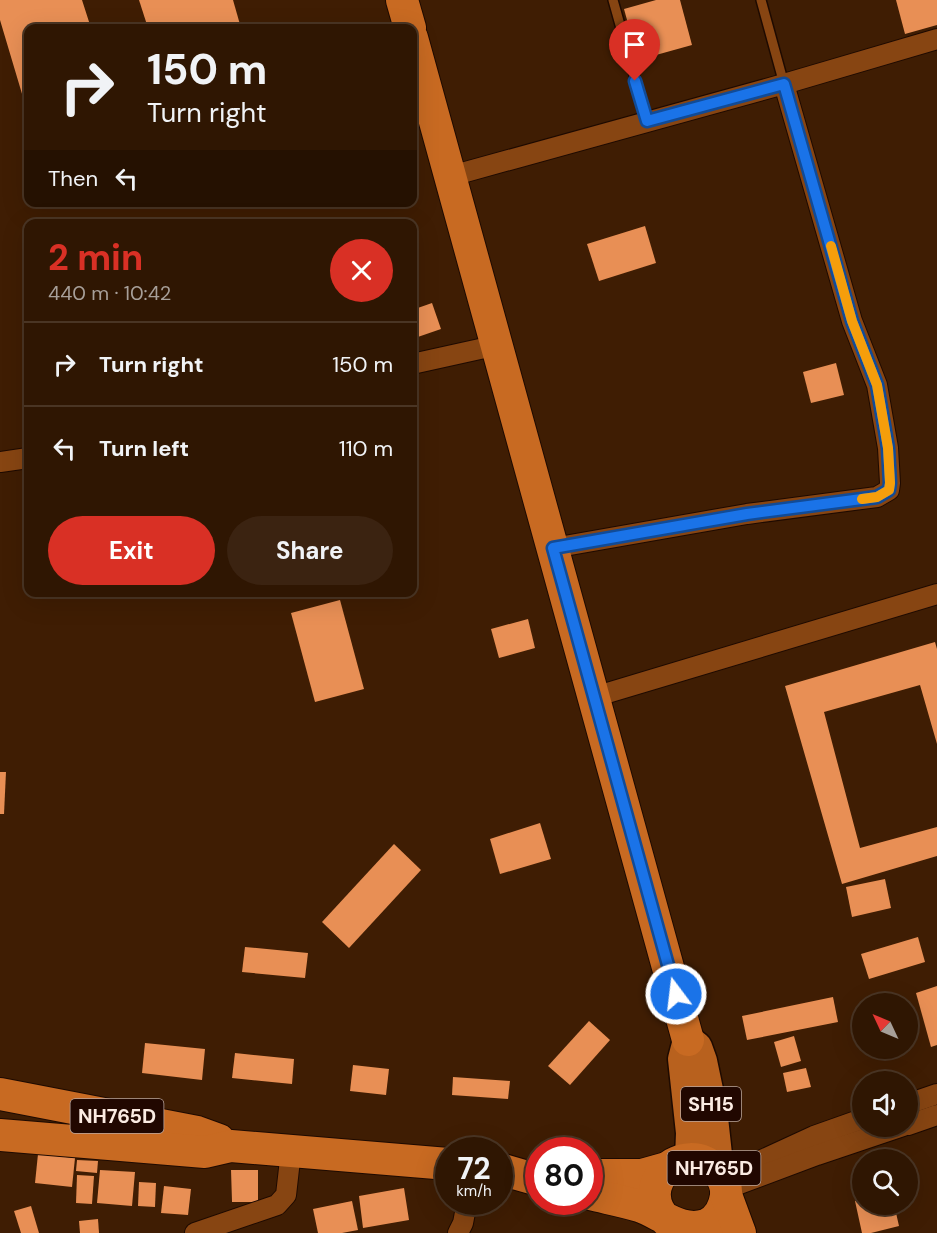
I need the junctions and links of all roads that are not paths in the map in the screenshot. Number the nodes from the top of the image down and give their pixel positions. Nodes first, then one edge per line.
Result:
1 (402, 0) edge
2 (613, 0) edge
3 (761, 0) edge
4 (409, 24) edge
5 (937, 39) edge
6 (417, 57) edge
7 (784, 84) junction
8 (647, 121) junction
9 (451, 176) junction
10 (498, 345) junction
11 (417, 363) edge
12 (24, 459) edge
13 (0, 462) edge
14 (553, 548) junction
15 (937, 594) edge
16 (594, 697) junction
17 (688, 1040) junction
18 (0, 1094) edge
19 (937, 1094) edge
20 (918, 1101) edge
21 (937, 1115) edge
22 (918, 1122) edge
23 (852, 1123) edge
24 (0, 1135) edge
25 (870, 1137) edge
26 (231, 1146) junction
27 (291, 1151) junction
28 (435, 1163) edge
29 (679, 1163) junction
30 (603, 1175) edge
31 (723, 1184) junction
32 (603, 1197) edge
33 (465, 1215) edge
34 (684, 1228) edge
35 (195, 1233) edge
36 (458, 1233) edge
37 (740, 1233) edge

1 - 4 highway
2 - 8 lane
3 - 7 lane
5 - 7 street
6 - 9 highway
7 - 8 street
7 - 14 street
8 - 9 street
9 - 10 highway
10 - 11 street
10 - 14 highway
12 - 13 street
14 - 16 highway
15 - 16 street
16 - 17 highway
17 - 29 main road
17 - 31 main road, SH15
18 - 26 highway, NH765D
19 - 20 street
21 - 22 street
23 - 31 street
24 - 26 highway, NH765D
25 - 31 street
26 - 27 highway, NH765D
27 - 28 highway, NH765D
27 - 35 street
29 - 30 highway, NH765D
29 - 31 highway, NH765D
29 - 34 highway, NH765D
31 - 34 highway, NH765D
31 - 37 highway, NH765D
32 - 34 highway
33 - 36 street

